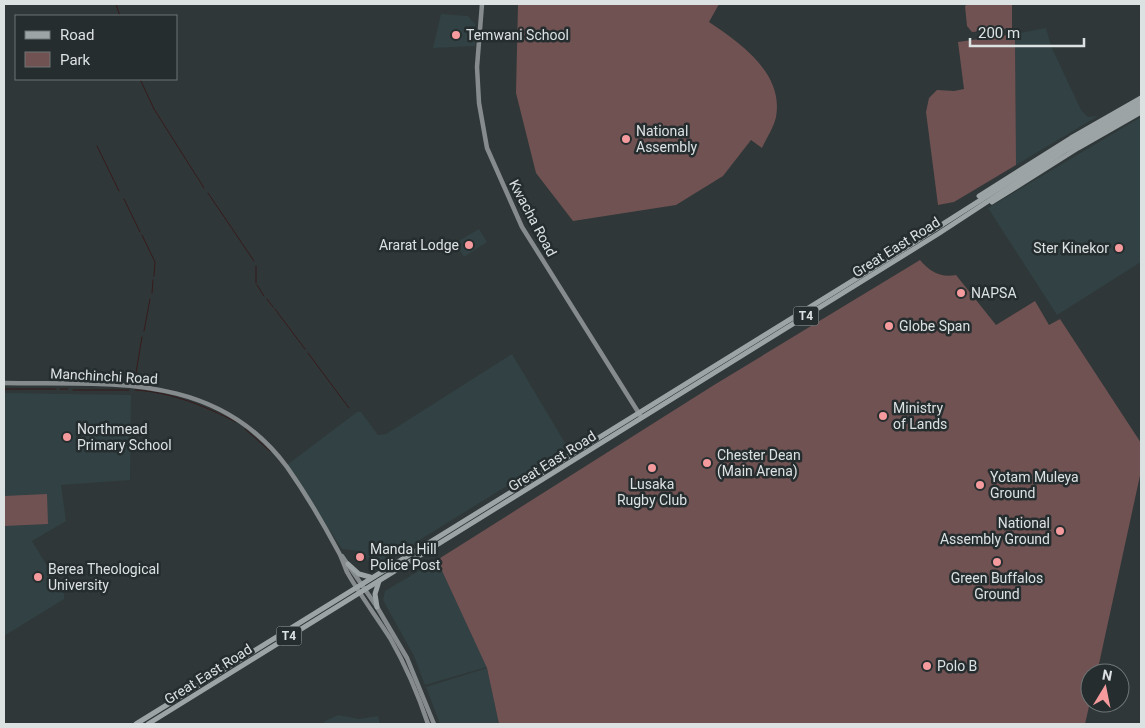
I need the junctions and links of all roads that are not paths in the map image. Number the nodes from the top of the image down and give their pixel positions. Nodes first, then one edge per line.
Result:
1 (482, 4) edge
2 (1141, 98) edge
3 (1141, 103) edge
4 (1141, 108) edge
5 (1141, 112) edge
6 (967, 215) junction
7 (951, 217) junction
8 (4, 383) edge
9 (638, 413) junction
10 (642, 419) junction
11 (339, 553) junction
12 (348, 564) junction
13 (372, 578) junction
14 (380, 580) junction
15 (359, 585) junction
16 (363, 591) junction
17 (354, 596) junction
18 (364, 599) junction
19 (377, 607) junction
20 (136, 724) edge
21 (148, 724) edge
22 (428, 724) edge
23 (434, 724) edge

1 - 9 main road, Kwacha Road
2 - 7 main road, Great East Road / T4
3 - 7 main road, Great East Road / T4
4 - 6 main road, Great East Road / T4
5 - 6 main road, Great East Road / T4
6 - 10 main road, Great East Road / T4
7 - 9 main road, Great East Road / T4
8 - 11 main road, Manchinchi Road
9 - 10 main road, Kwacha Road
9 - 13 main road, Great East Road / T4
10 - 14 main road, Great East Road / T4
11 - 12 main road, Manchinchi Road
11 - 15 main road, Manchinchi Road
12 - 13 main road
12 - 15 main road, Manchinchi Road
13 - 15 main road, Great East Road / T4
14 - 16 main road, Great East Road / T4
14 - 19 main road
15 - 16 main road
15 - 20 main road, Great East Road / T4
16 - 17 main road, Great East Road / T4
16 - 18 main road
16 - 19 main road
17 - 18 main road
17 - 21 main road, Great East Road / T4
18 - 22 main road
19 - 23 main road

